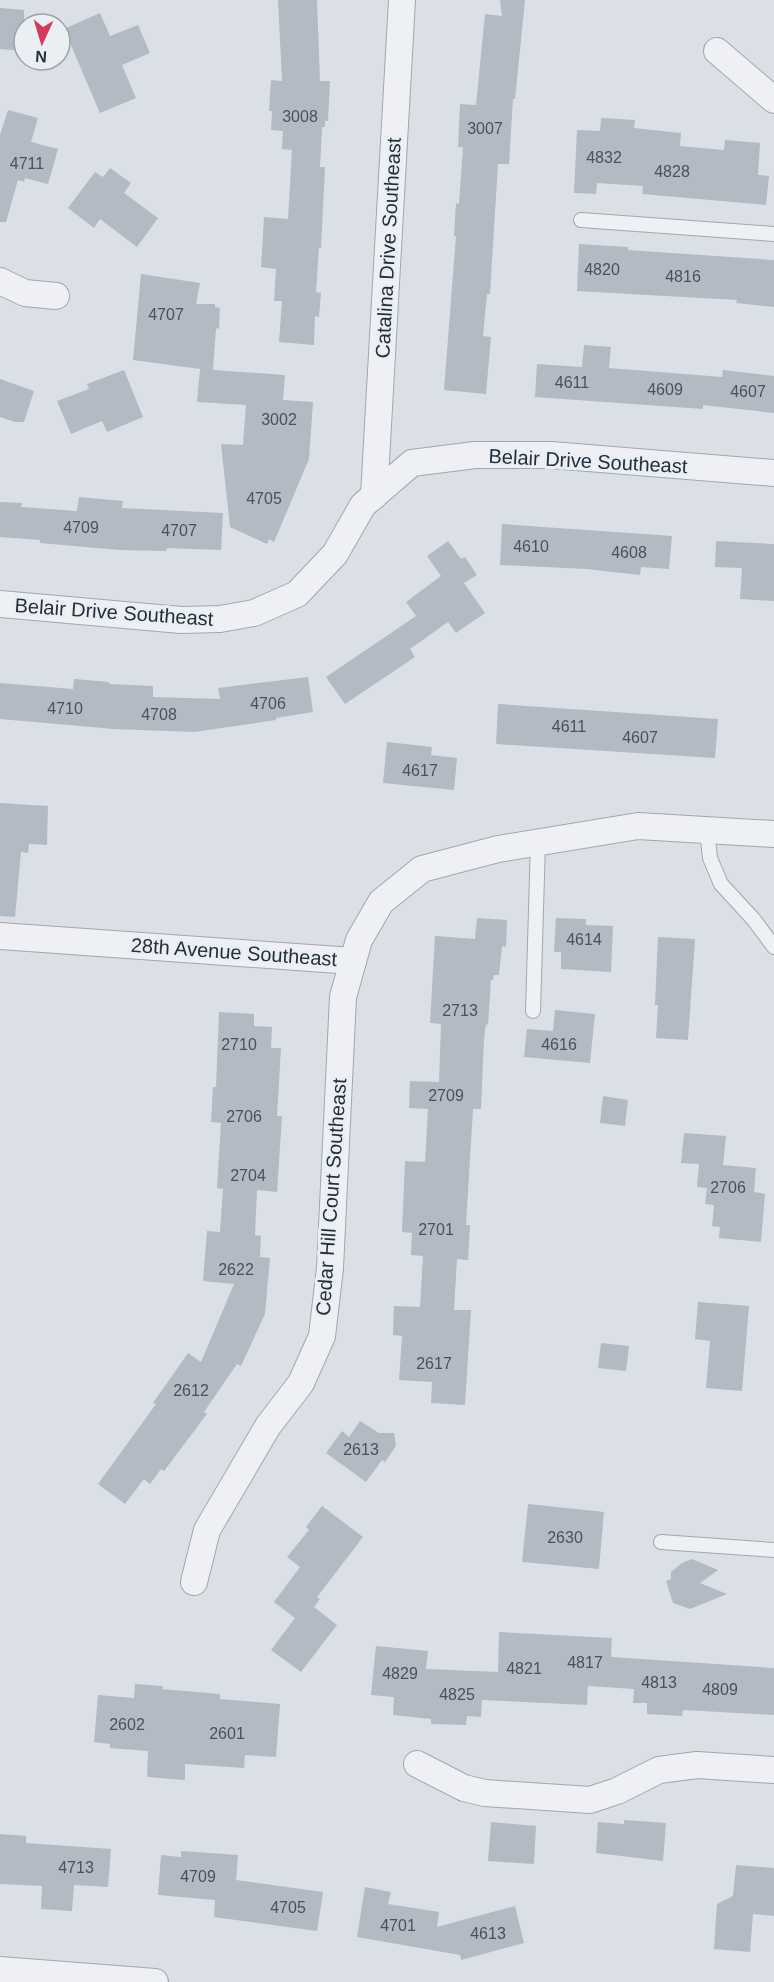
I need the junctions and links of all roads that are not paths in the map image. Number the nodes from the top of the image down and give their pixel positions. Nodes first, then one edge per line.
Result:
1 (402, 0) edge
2 (717, 51) dead end
3 (774, 100) edge
4 (581, 220) dead end
5 (774, 234) edge
6 (0, 281) edge
7 (56, 296) dead end
8 (774, 473) edge
9 (374, 496) junction
10 (0, 604) edge
11 (707, 830) junction
12 (774, 834) edge
13 (538, 842) junction
14 (0, 936) edge
15 (774, 947) edge
16 (353, 961) junction
17 (533, 1011) dead end
18 (661, 1542) dead end
19 (774, 1550) edge
20 (194, 1582) dead end
21 (417, 1764) dead end
22 (774, 1770) edge
23 (0, 1970) edge
24 (155, 1982) edge

1 - 9 street, Catalina Drive Southeast
2 - 3 street
4 - 5 lane
6 - 7 street
8 - 9 street, Belair Drive Southeast
9 - 10 street, Belair Drive Southeast
11 - 12 street, 28th Avenue Southeast
11 - 13 street, 28th Avenue Southeast
11 - 15 lane
13 - 16 street, 28th Avenue Southeast
13 - 17 lane
14 - 16 street, 28th Avenue Southeast
16 - 20 street, Cedar Hill Court Southeast
18 - 19 lane
21 - 22 street
23 - 24 street

